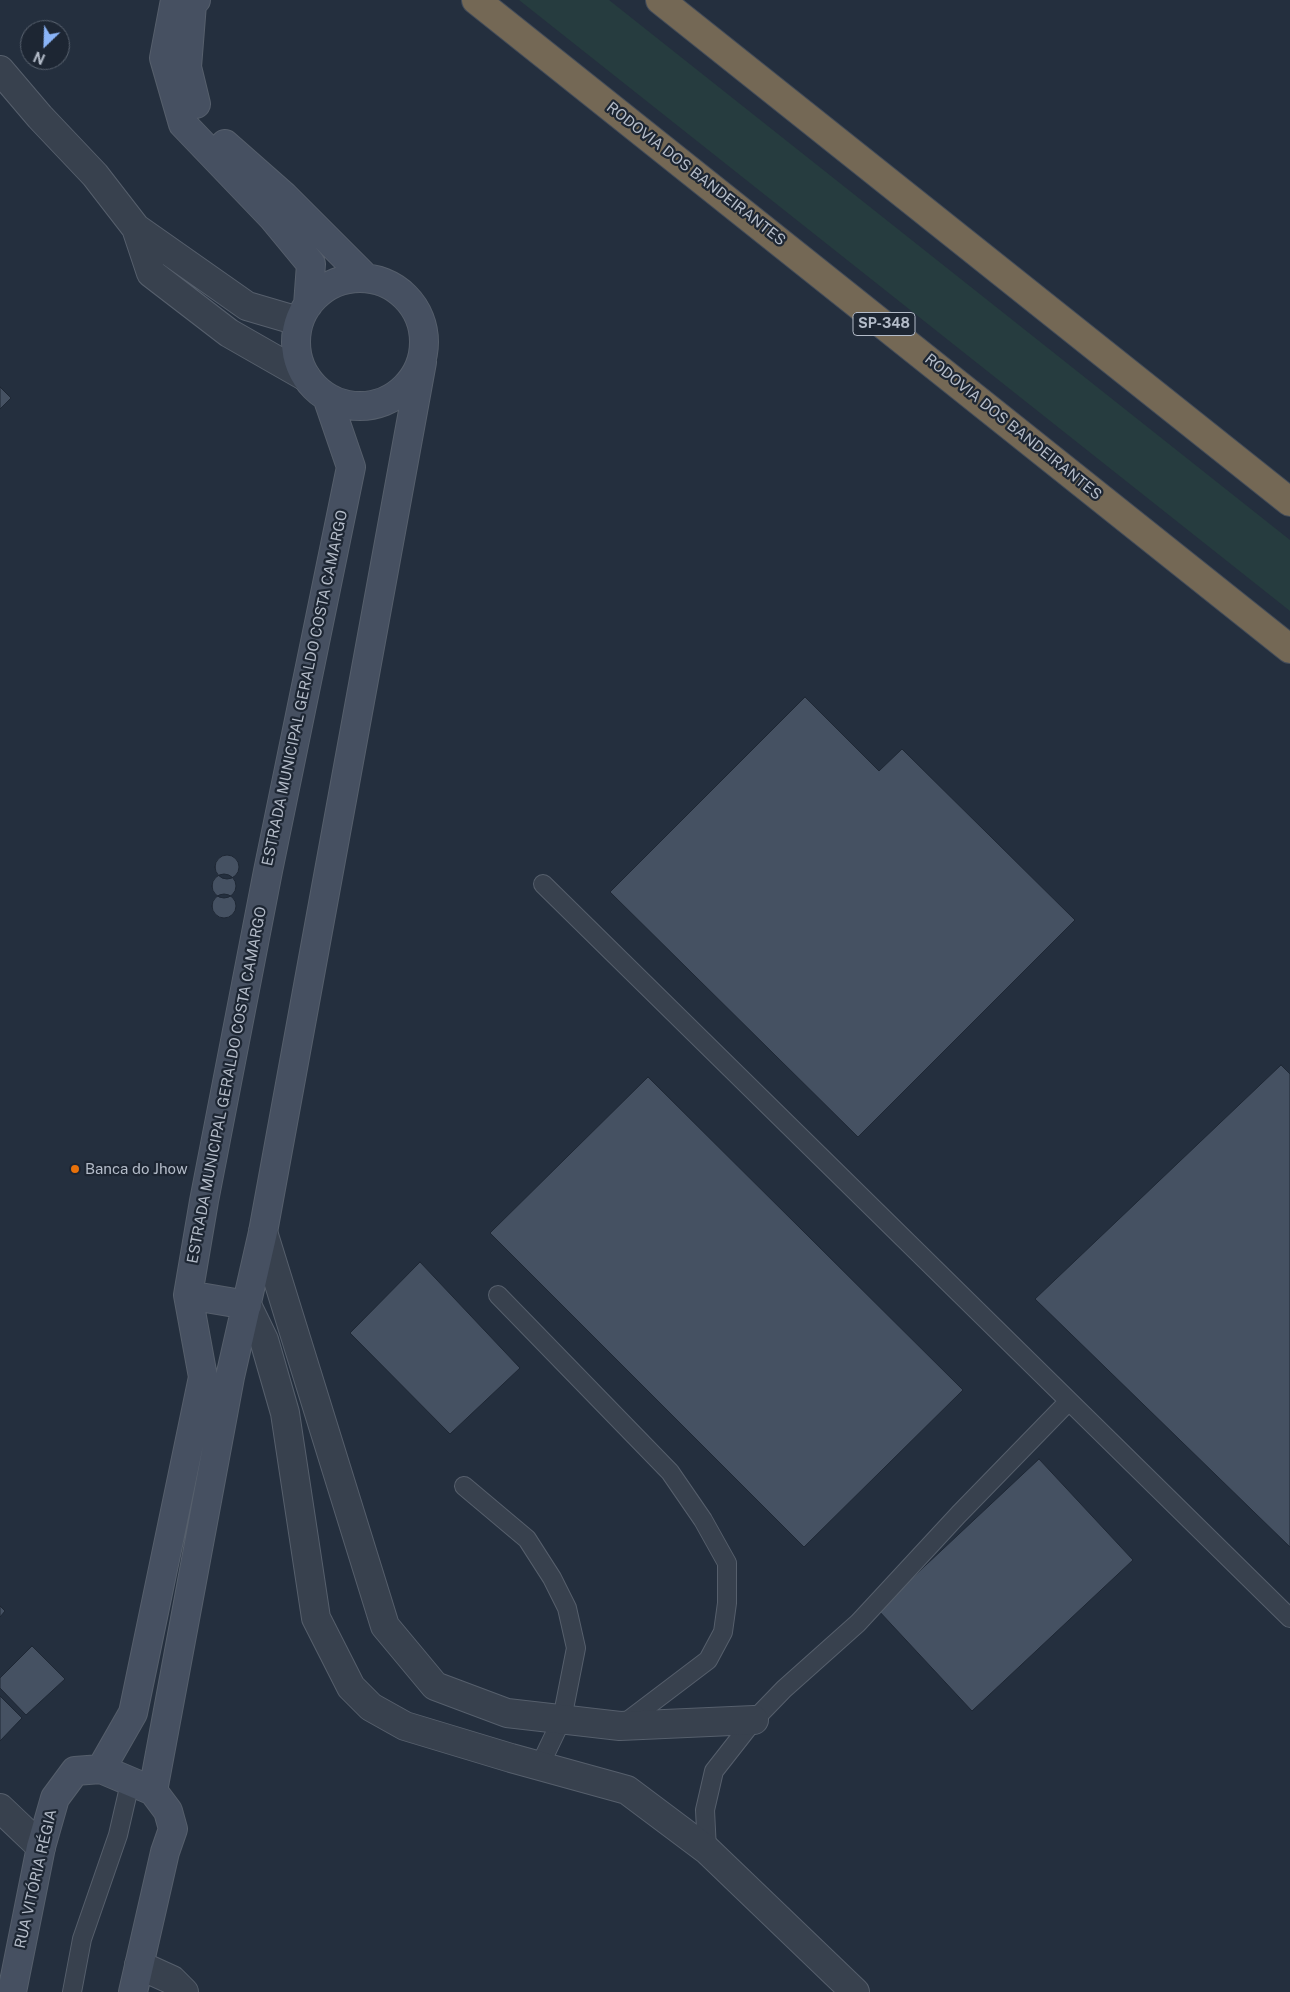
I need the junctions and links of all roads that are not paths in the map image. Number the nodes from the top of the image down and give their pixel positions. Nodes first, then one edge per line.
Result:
1 (175, 0) edge
2 (196, 0) edge
3 (476, 0) edge
4 (660, 0) edge
5 (0, 70) edge
6 (136, 228) junction
7 (365, 277) junction
8 (303, 313) junction
9 (422, 362) junction
10 (306, 377) junction
11 (327, 397) junction
12 (1290, 502) edge
13 (1290, 649) edge
14 (543, 884) dead end
15 (263, 1232) junction
16 (188, 1295) junction
17 (498, 1295) dead end
18 (247, 1304) junction
19 (1068, 1401) junction
20 (464, 1486) dead end
21 (1290, 1618) edge
22 (562, 1719) junction
23 (754, 1720) junction
24 (620, 1726) junction
25 (540, 1765) junction
26 (101, 1769) junction
27 (141, 1787) junction
28 (0, 1808) edge
29 (41, 1847) junction
30 (707, 1850) junction
31 (139, 1965) junction
32 (12, 1992) edge
33 (72, 1992) edge
34 (133, 1992) edge
35 (184, 1992) edge
36 (855, 1992) edge

1 - 8 street
2 - 7 street
3 - 13 highway, RODOVIA DOS BANDEIRANTES / SP-348
4 - 12 highway
5 - 6 street
6 - 8 street
6 - 10 street
7 - 8 street
7 - 9 street
8 - 10 street
9 - 11 street
9 - 15 street
10 - 11 street
11 - 16 street, ESTRADA MUNICIPAL GERALDO COSTA CAMARGO
14 - 19 lane
15 - 18 street
15 - 22 street
16 - 18 street
16 - 26 street, ESTRADA MUNICIPAL GERALDO COSTA CAMARGO
17 - 24 lane
18 - 25 street
18 - 27 street
19 - 21 lane
19 - 23 lane
20 - 22 lane
22 - 24 street
22 - 25 lane
23 - 24 street
23 - 30 lane
25 - 30 street
26 - 27 street, RUA VITÓRIA RÉGIA
26 - 29 street, RUA VITÓRIA RÉGIA
27 - 31 street
27 - 33 lane
28 - 29 street
29 - 32 street, RUA VITÓRIA RÉGIA
30 - 36 street
31 - 34 street
31 - 35 street

